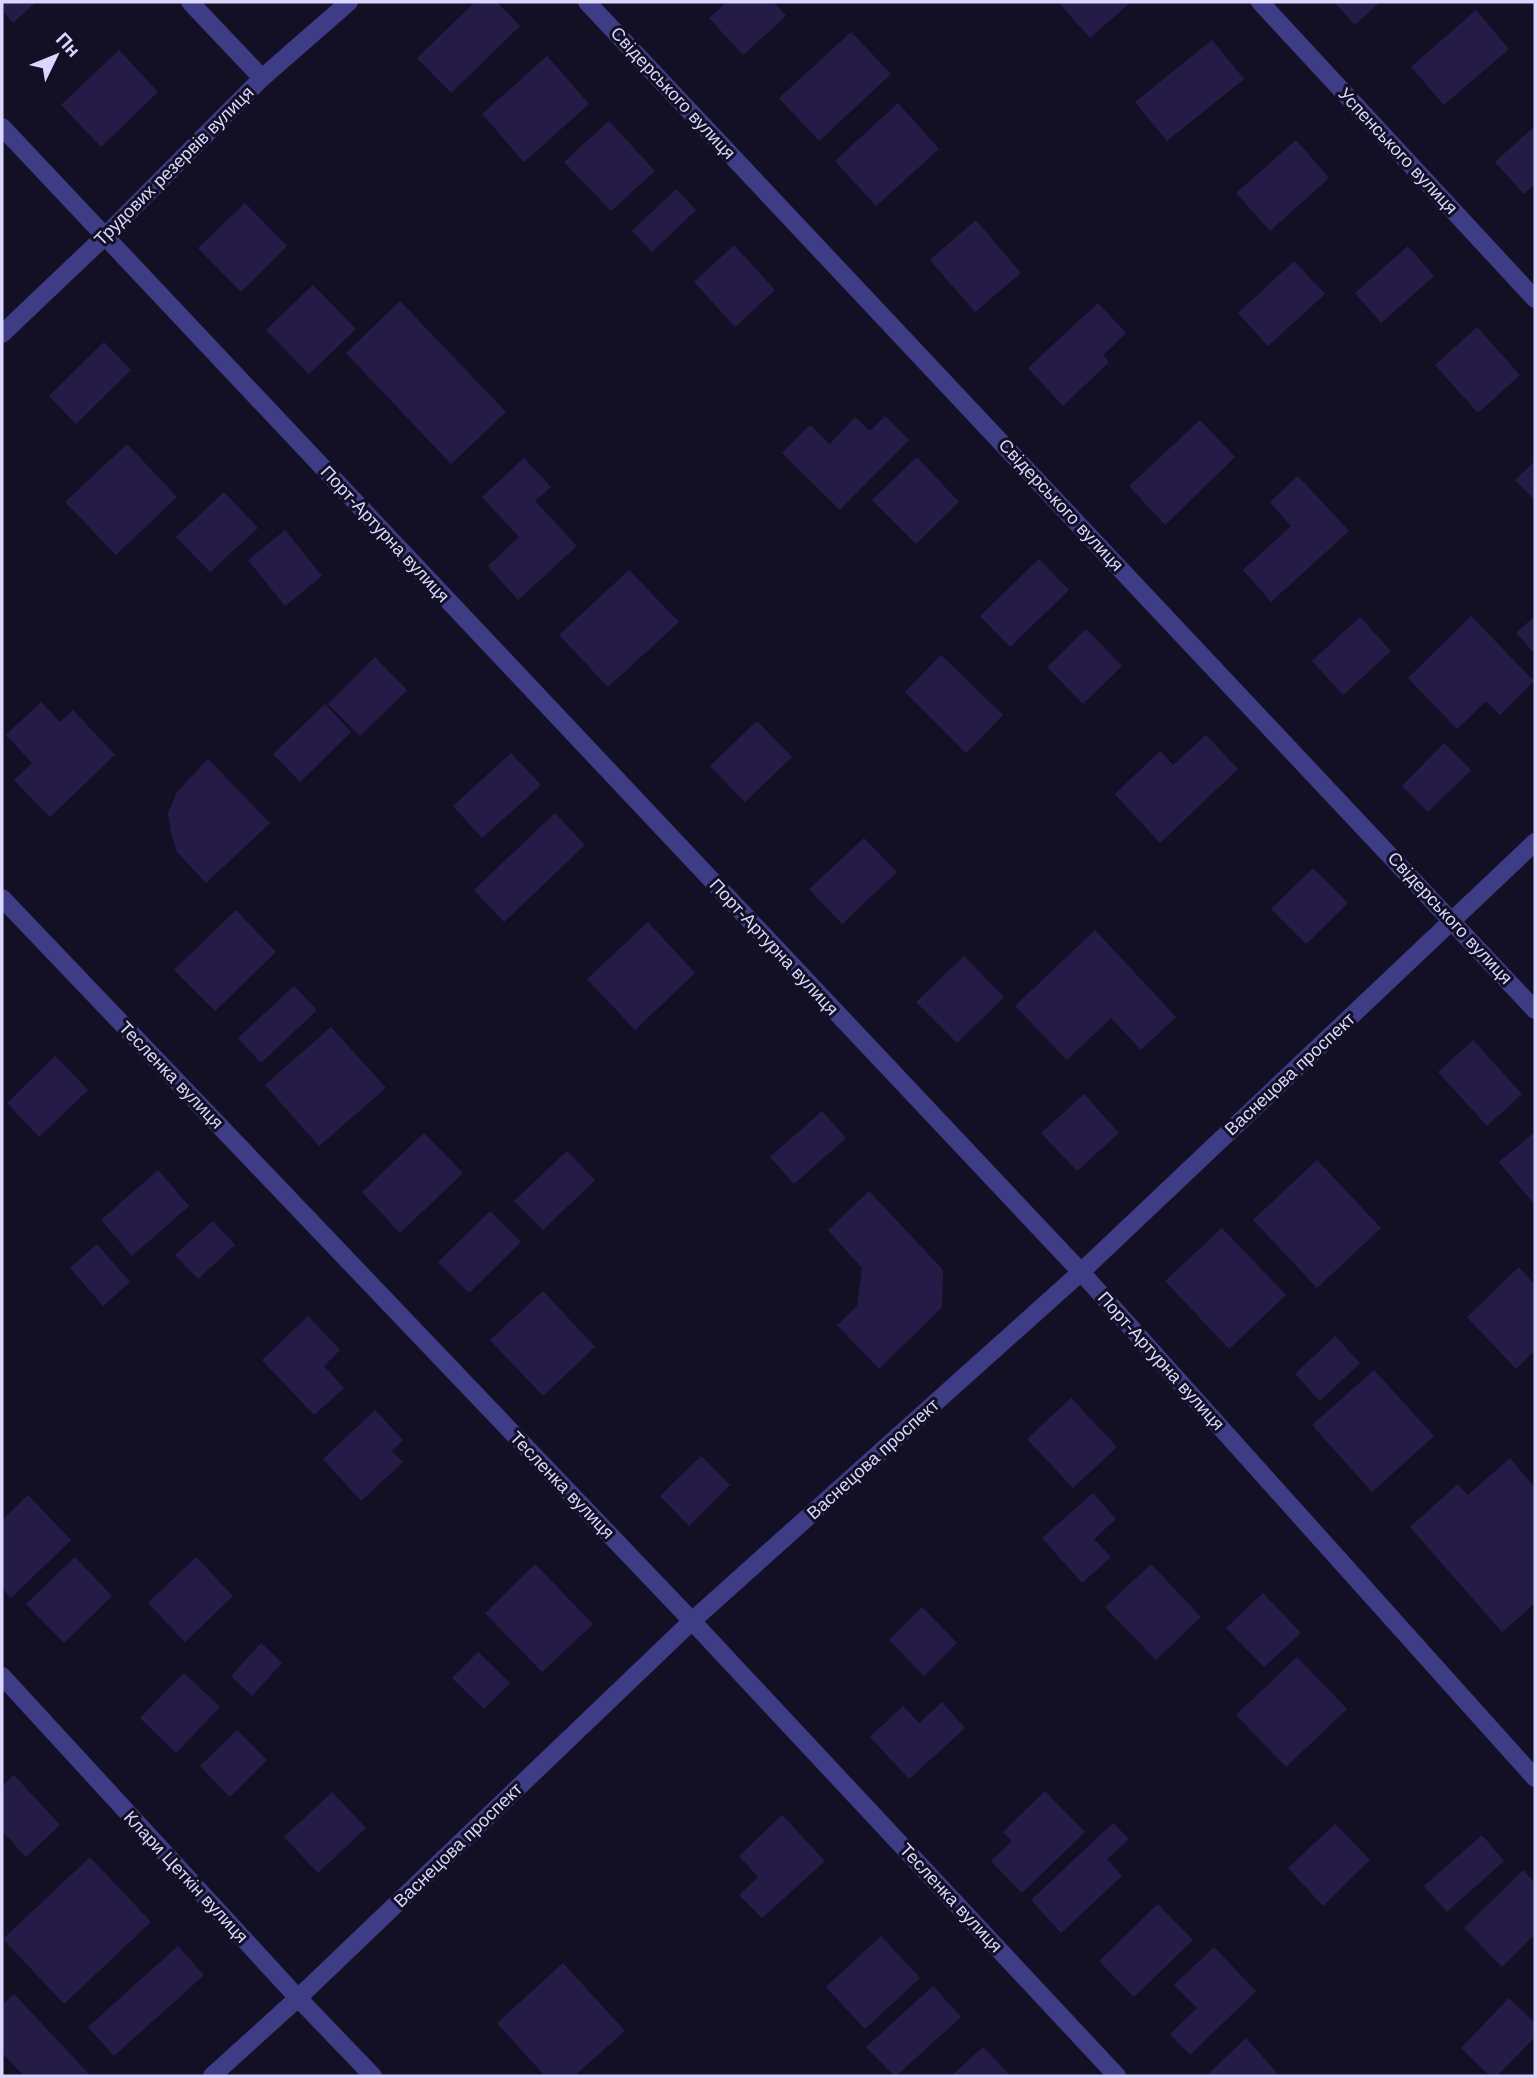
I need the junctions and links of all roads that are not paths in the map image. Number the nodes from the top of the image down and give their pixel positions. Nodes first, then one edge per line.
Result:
1 (190, 2) edge
2 (349, 2) edge
3 (587, 2) edge
4 (1260, 2) edge
5 (262, 78) junction
6 (2, 127) edge
7 (104, 237) junction
8 (1535, 299) edge
9 (2, 334) edge
10 (1535, 842) edge
11 (2, 898) edge
12 (1453, 920) junction
13 (1535, 1010) edge
14 (1081, 1272) junction
15 (692, 1621) junction
16 (2, 1676) edge
17 (1535, 1778) edge
18 (298, 1998) junction
19 (212, 2076) edge
20 (373, 2076) edge
21 (1118, 2076) edge

1 - 5 street
2 - 5 street, Трудових резервів вулиця
3 - 12 street, Свідерського вулиця
4 - 8 street, Успенського вулиця
5 - 7 street, Трудових резервів вулиця
6 - 7 street, Порт-Артурна вулиця
7 - 9 street, Трудових резервів вулиця
7 - 14 street, Порт-Артурна вулиця
10 - 12 street, Васнецова проспект
11 - 15 street, Тесленка вулиця
12 - 13 street, Свідерського вулиця
12 - 14 street, Васнецова проспект
14 - 15 street, Васнецова проспект
14 - 17 street, Порт-Артурна вулиця
15 - 18 street, Васнецова проспект
15 - 21 street, Тесленка вулиця
16 - 18 street, Клари Цеткін вулиця
18 - 19 street, Васнецова проспект
18 - 20 street, Клари Цеткін вулиця

